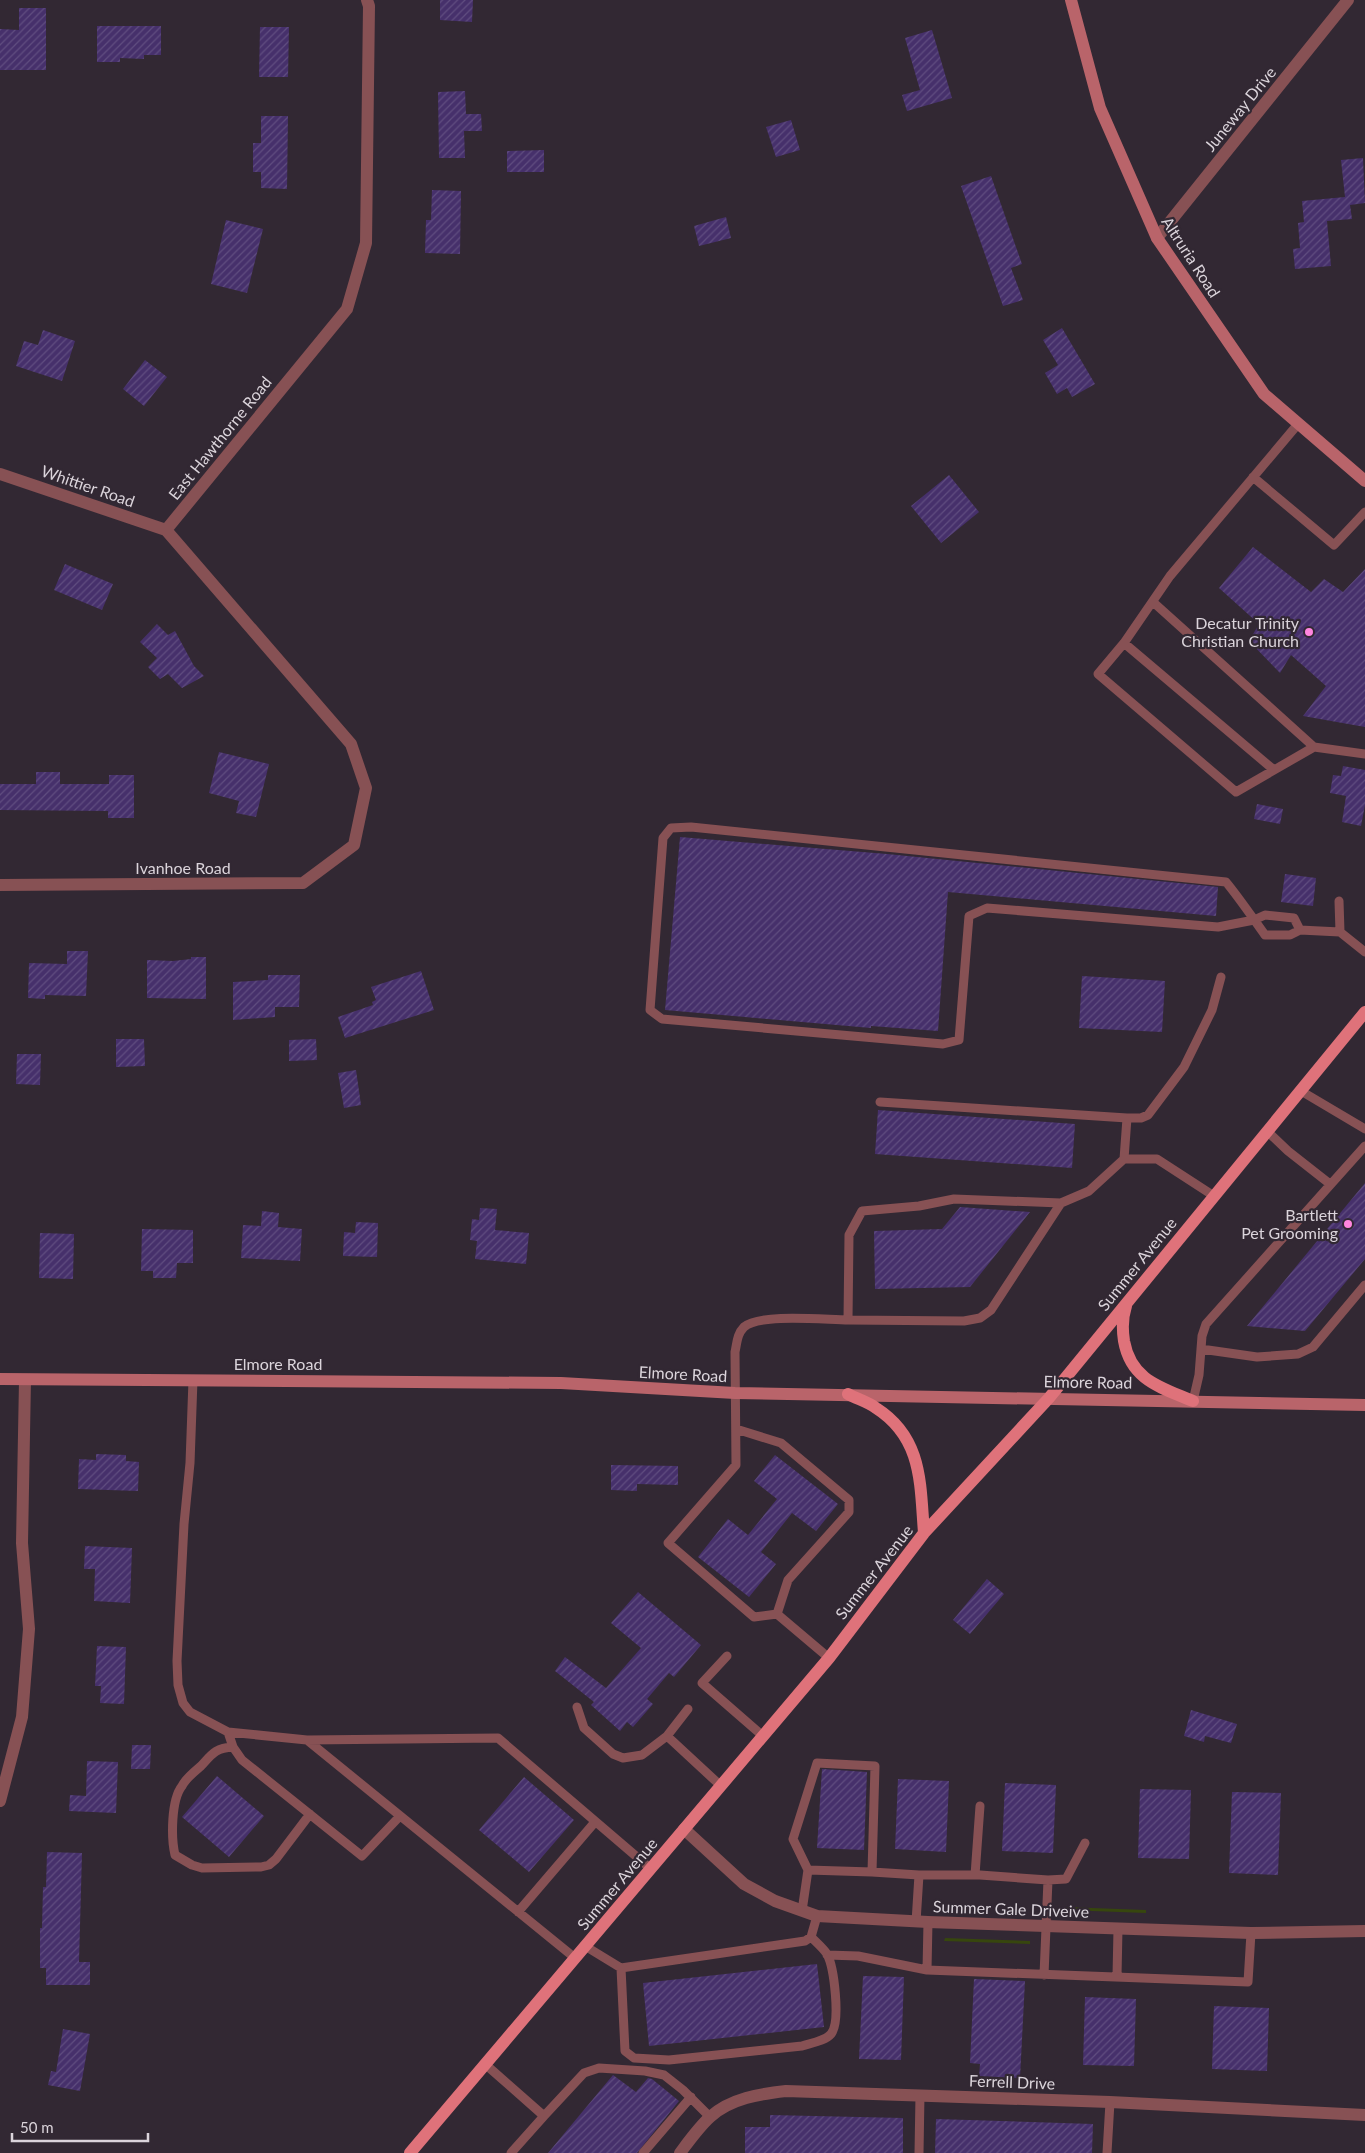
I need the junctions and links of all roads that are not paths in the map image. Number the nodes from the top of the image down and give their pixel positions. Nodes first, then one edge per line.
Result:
1 (367, 0) edge
2 (1071, 0) edge
3 (1348, 0) edge
4 (1156, 238) junction
5 (1298, 424) junction
6 (0, 474) edge
7 (1253, 477) junction
8 (1365, 481) edge
9 (1365, 512) edge
10 (166, 530) junction
11 (1153, 602) junction
12 (1124, 643) junction
13 (1314, 747) junction
14 (1365, 754) edge
15 (1274, 770) junction
16 (0, 885) edge
17 (1339, 901) dead end
18 (1254, 920) junction
19 (1300, 930) junction
20 (1340, 932) junction
21 (1365, 952) edge
22 (1221, 977) dead end
23 (1365, 1012) edge
24 (1301, 1091) junction
25 (880, 1102) dead end
26 (1127, 1118) junction
27 (1365, 1129) edge
28 (1268, 1131) junction
29 (1365, 1146) edge
30 (1124, 1159) junction
31 (1330, 1184) junction
32 (1214, 1196) junction
33 (1061, 1203) junction
34 (1365, 1285) edge
35 (1128, 1302) junction
36 (848, 1320) junction
37 (1201, 1349) junction
38 (0, 1379) edge
39 (25, 1380) junction
40 (193, 1380) junction
41 (735, 1393) junction
42 (848, 1394) junction
43 (1048, 1398) junction
44 (1193, 1401) junction
45 (1365, 1405) edge
46 (736, 1429) junction
47 (924, 1533) junction
48 (777, 1614) junction
49 (726, 1656) dead end
50 (829, 1658) junction
51 (577, 1707) dead end
52 (688, 1709) dead end
53 (228, 1732) junction
54 (667, 1736) junction
55 (763, 1736) junction
56 (307, 1740) junction
57 (233, 1747) junction
58 (721, 1786) junction
59 (0, 1801) edge
60 (980, 1806) dead end
61 (310, 1814) junction
62 (400, 1816) junction
63 (595, 1822) junction
64 (684, 1829) junction
65 (1085, 1844) dead end
66 (650, 1869) junction
67 (808, 1870) junction
68 (872, 1872) junction
69 (919, 1875) junction
70 (975, 1875) junction
71 (1048, 1880) junction
72 (802, 1911) junction
73 (518, 1912) junction
74 (817, 1916) junction
75 (922, 1922) junction
76 (1046, 1926) junction
77 (1118, 1928) junction
78 (1365, 1931) edge
79 (1251, 1933) junction
80 (811, 1937) junction
81 (585, 1946) junction
82 (827, 1955) junction
83 (575, 1958) junction
84 (621, 1968) junction
85 (927, 1970) junction
86 (1044, 1975) junction
87 (1117, 1976) junction
88 (485, 2064) junction
89 (920, 2095) junction
90 (691, 2098) junction
91 (1110, 2102) junction
92 (1365, 2115) edge
93 (544, 2116) junction
94 (710, 2117) junction
95 (516, 2151) edge
96 (410, 2153) edge
97 (643, 2153) edge
98 (680, 2153) edge
99 (919, 2153) edge
100 (1107, 2153) edge

1 - 10 street, East Hawthorne Road
2 - 4 street, Altruria Road
3 - 4 street, Juneway Drive
4 - 5 street, Altruria Road
5 - 7 lane
5 - 8 street, Altruria Road
6 - 10 street, Whittier Road
7 - 9 lane
7 - 11 lane
10 - 16 street, Ivanhoe Road
11 - 12 lane
11 - 13 lane
12 - 15 lane
12 - 15 lane
13 - 14 lane
13 - 15 lane
17 - 20 lane
18 - 18 lane
18 - 19 lane
18 - 19 lane
19 - 20 lane
20 - 21 lane
22 - 26 lane
23 - 24 main road, Summer Avenue
24 - 27 lane
24 - 28 main road, Summer Avenue
25 - 26 lane
26 - 30 lane
28 - 31 lane
28 - 32 main road, Summer Avenue
29 - 31 lane
30 - 32 lane
30 - 33 lane
31 - 37 lane
32 - 35 main road, Summer Avenue
33 - 36 lane
33 - 36 lane
34 - 37 lane
35 - 43 main road, Summer Avenue
35 - 44 main road
36 - 41 lane
37 - 44 lane
38 - 39 street, Elmore Road
39 - 40 street, Elmore Road
39 - 59 street
40 - 41 street, Elmore Road
40 - 53 lane
41 - 42 street, Elmore Road
41 - 46 lane
42 - 43 street, Elmore Road
42 - 47 main road
43 - 44 street, Elmore Road
43 - 47 main road, Summer Avenue
44 - 45 street, Elmore Road
46 - 48 lane
46 - 48 lane
47 - 50 main road, Summer Avenue
48 - 50 lane
49 - 55 lane
50 - 55 main road, Summer Avenue
51 - 54 lane
52 - 54 lane
53 - 56 lane
53 - 57 lane
54 - 58 lane
55 - 58 main road, Summer Avenue
56 - 62 lane
56 - 63 lane
57 - 61 lane
57 - 61 lane
58 - 64 main road, Summer Avenue
60 - 70 lane
61 - 62 lane
62 - 73 lane
63 - 66 lane
63 - 73 lane
64 - 66 main road, Summer Avenue
64 - 72 street, Summer Gale Driveive
65 - 71 lane
66 - 81 main road, Summer Avenue
67 - 68 lane
67 - 68 lane
67 - 72 lane
68 - 69 lane
69 - 70 lane
69 - 75 lane
70 - 71 lane
71 - 76 lane
72 - 74 street, Summer Gale Driveive
73 - 83 lane
74 - 75 street, Summer Gale Driveive
74 - 80 lane
75 - 76 street, Summer Gale Driveive
75 - 85 lane
76 - 77 street, Summer Gale Driveive
76 - 86 lane
77 - 79 street, Summer Gale Driveive
77 - 87 lane
78 - 79 street, Summer Gale Driveive
79 - 87 lane
80 - 82 lane
80 - 84 lane
81 - 83 main road, Summer Avenue
81 - 84 lane
82 - 84 lane
82 - 85 lane
83 - 88 main road, Summer Avenue
85 - 86 lane
86 - 87 lane
88 - 93 lane
88 - 96 main road, Summer Avenue
89 - 91 street, Ferrell Drive
89 - 94 street, Ferrell Drive
89 - 99 lane
90 - 93 lane
90 - 94 lane
90 - 97 lane
91 - 92 street, Ferrell Drive
91 - 100 lane
93 - 95 lane
94 - 98 street, Ferrell Drive

